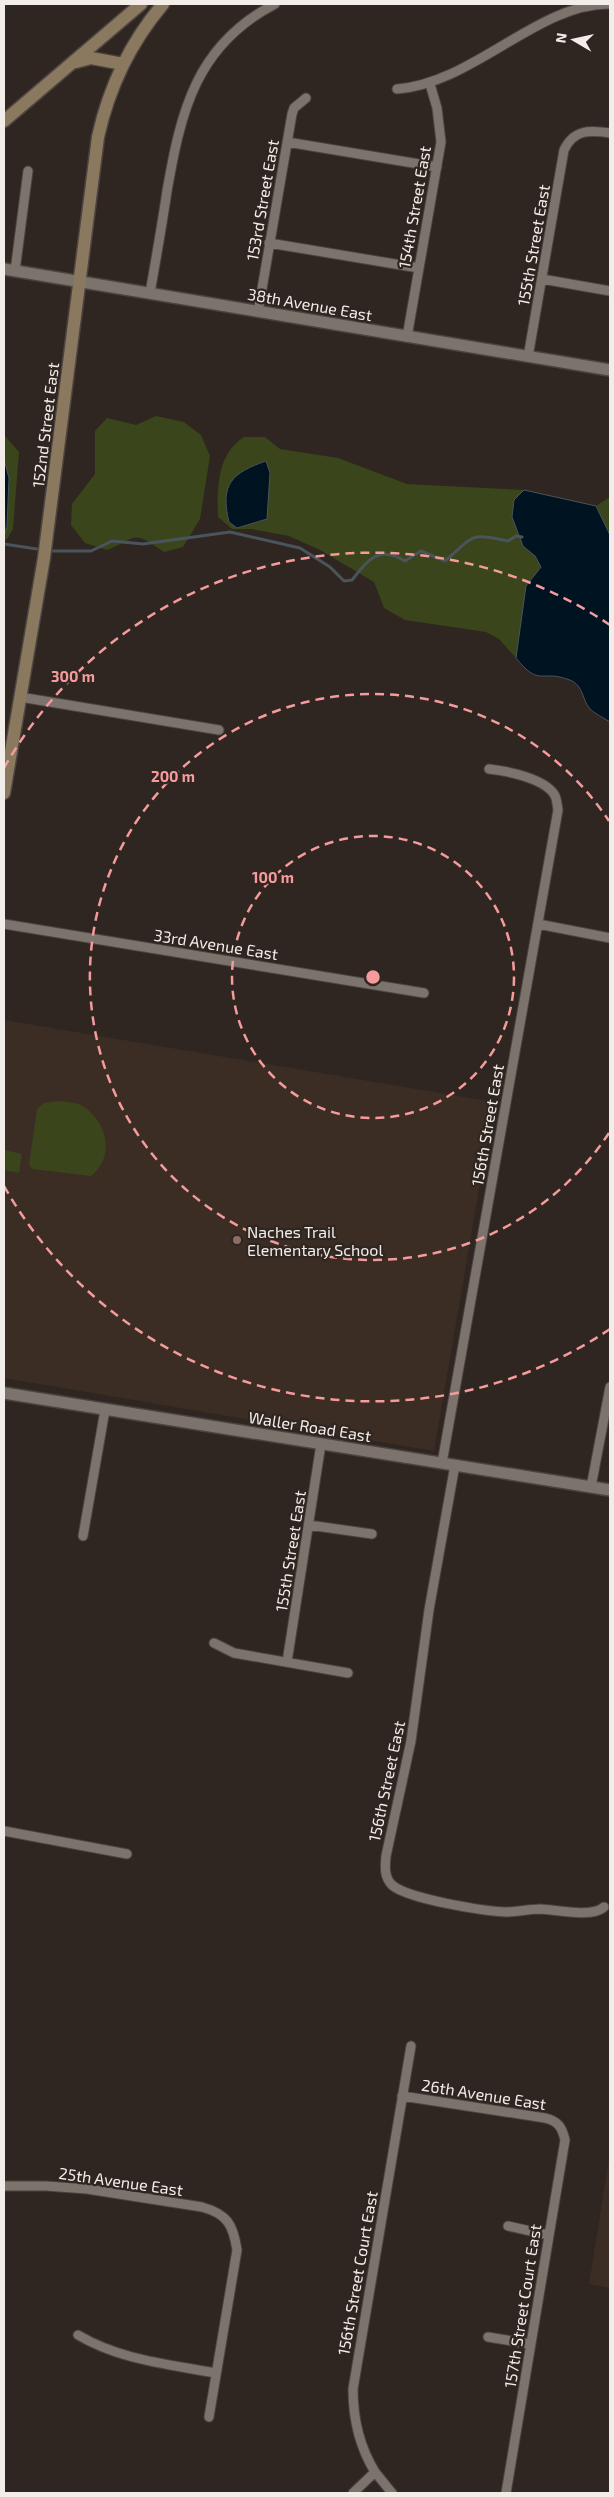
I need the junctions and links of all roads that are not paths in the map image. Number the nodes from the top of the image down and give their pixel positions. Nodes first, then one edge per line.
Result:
1 (141, 4) edge
2 (163, 4) edge
3 (275, 4) edge
4 (610, 4) edge
5 (72, 64) junction
6 (123, 64) junction
7 (430, 84) junction
8 (398, 89) dead end
9 (306, 98) dead end
10 (4, 121) edge
11 (610, 133) edge
12 (287, 142) junction
13 (437, 167) junction
14 (28, 171) dead end
15 (269, 243) junction
16 (419, 268) junction
17 (10, 270) edge
18 (542, 279) junction
19 (79, 282) junction
20 (610, 291) edge
21 (150, 293) junction
22 (258, 312) junction
23 (407, 337) junction
24 (528, 357) junction
25 (610, 370) edge
26 (20, 697) junction
27 (219, 730) dead end
28 (489, 769) dead end
29 (4, 793) edge
30 (4, 924) edge
31 (538, 924) junction
32 (610, 938) edge
33 (424, 993) dead end
34 (610, 1387) edge
35 (4, 1393) edge
36 (105, 1410) junction
37 (321, 1444) junction
38 (442, 1463) junction
39 (455, 1465) junction
40 (591, 1488) junction
41 (610, 1490) edge
42 (309, 1525) junction
43 (372, 1534) dead end
44 (83, 1536) dead end
45 (214, 1643) dead end
46 (287, 1662) junction
47 (348, 1672) dead end
48 (4, 1831) edge
49 (127, 1854) dead end
50 (604, 1907) dead end
51 (411, 2046) dead end
52 (402, 2096) junction
53 (560, 2125) joint
54 (4, 2186) edge
55 (508, 2226) dead end
56 (548, 2235) junction
57 (78, 2335) dead end
58 (488, 2337) dead end
59 (530, 2344) junction
60 (215, 2373) junction
61 (209, 2417) dead end
62 (375, 2472) junction
63 (353, 2493) edge
64 (392, 2493) edge
65 (506, 2493) edge

1 - 5 main road
2 - 6 main road, 152nd Street East
3 - 21 street
4 - 7 street
5 - 6 main road
5 - 10 main road
6 - 19 main road, 152nd Street East
7 - 8 street
7 - 13 street, 154th Street East
9 - 12 street, 153rd Street East
11 - 18 street, 155th Street East
12 - 13 street
12 - 15 street, 153rd Street East
13 - 16 street, 154th Street East
14 - 17 street
15 - 16 street
15 - 22 street, 153rd Street East
16 - 23 street, 154th Street East
17 - 19 street, 38th Avenue East
18 - 20 street
18 - 24 street, 155th Street East
19 - 21 street, 38th Avenue East
19 - 26 main road, 152nd Street East
21 - 22 street, 38th Avenue East
22 - 23 street, 38th Avenue East
23 - 24 street, 38th Avenue East
24 - 25 street, 38th Avenue East
26 - 27 street
26 - 29 main road, 152nd Street East
28 - 31 street, 156th Street East
30 - 33 street, 33rd Avenue East
31 - 32 street
31 - 38 street, 156th Street East
34 - 40 street
35 - 36 street, Waller Road East
36 - 37 street, Waller Road East
36 - 44 street
37 - 38 street, Waller Road East
37 - 42 street, 155th Street East
38 - 39 street, Waller Road East
39 - 40 street, Waller Road East
39 - 50 street, 156th Street East
40 - 41 street, Waller Road East
42 - 43 street
42 - 46 street, 155th Street East
45 - 46 street
46 - 47 street
48 - 49 street
51 - 52 street, 156th Street Court East
52 - 53 street, 26th Avenue East
52 - 62 street, 156th Street Court East
53 - 56 street, 157th Street Court East
54 - 60 street, 25th Avenue East
55 - 56 street
56 - 59 street, 157th Street Court East
57 - 60 street
58 - 59 street
59 - 65 street, 157th Street Court East
60 - 61 street
62 - 63 street
62 - 64 street, 156th Street Court East

